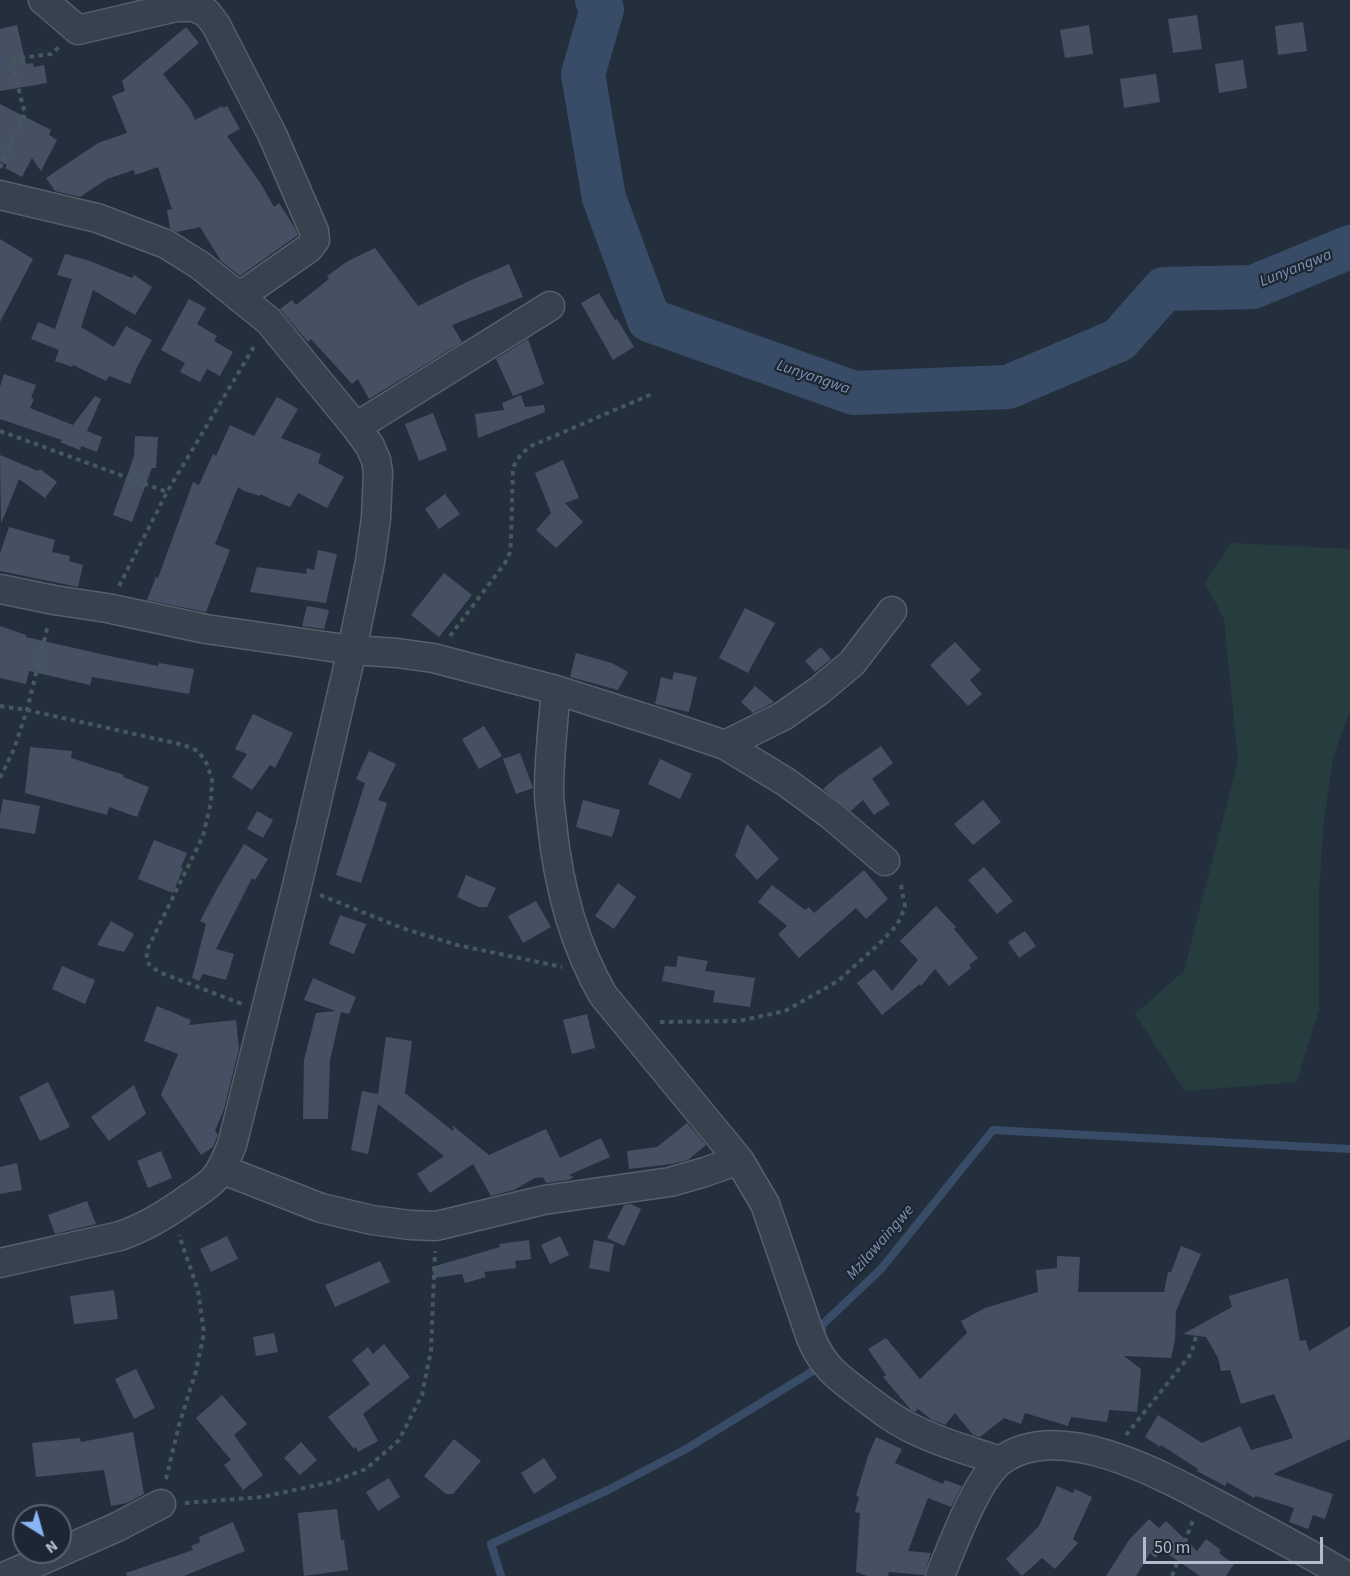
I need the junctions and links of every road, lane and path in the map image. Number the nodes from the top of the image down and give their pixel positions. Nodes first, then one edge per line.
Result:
1 (43, 0) edge
2 (78, 30) junction
3 (0, 168) edge
4 (0, 195) edge
5 (239, 297) junction
6 (550, 306) dead end
7 (269, 321) junction
8 (652, 394) dead end
9 (356, 427) junction
10 (0, 431) edge
11 (167, 492) junction
12 (0, 589) edge
13 (54, 600) junction
14 (107, 608) junction
15 (892, 611) dead end
16 (352, 650) junction
17 (433, 658) junction
18 (556, 690) junction
19 (0, 706) edge
20 (27, 710) junction
21 (725, 745) junction
22 (0, 778) edge
23 (885, 861) joint
24 (297, 886) junction
25 (591, 973) junction
26 (265, 1013) junction
27 (626, 1023) junction
28 (739, 1160) junction
29 (221, 1169) junction
30 (171, 1211) junction
31 (436, 1226) junction
32 (0, 1263) edge
33 (1198, 1330) dead end
34 (1102, 1452) junction
35 (1000, 1461) junction
36 (1202, 1497) junction
37 (161, 1504) junction
38 (6, 1576) edge
39 (940, 1576) edge
40 (1172, 1576) edge
41 (1347, 1576) edge

1 - 2 street
2 - 3 path
2 - 5 street
4 - 5 street
5 - 7 street
6 - 9 street
7 - 9 street
7 - 11 path
8 - 17 path
9 - 16 street
10 - 11 path
11 - 14 path
12 - 13 street
13 - 14 street
13 - 20 path
14 - 16 street
15 - 21 street
16 - 17 street
16 - 24 street
17 - 18 street
18 - 21 street
18 - 25 street
19 - 20 path
20 - 22 path
20 - 26 path
21 - 23 street
23 - 27 path
24 - 25 path
24 - 26 street
25 - 27 street
26 - 29 street
27 - 28 street
28 - 31 street
28 - 35 street
29 - 30 street
29 - 31 street
30 - 32 street
30 - 37 path
31 - 37 path
33 - 34 path
34 - 35 street
34 - 36 street
35 - 39 street
36 - 40 path
36 - 41 street
37 - 38 street

